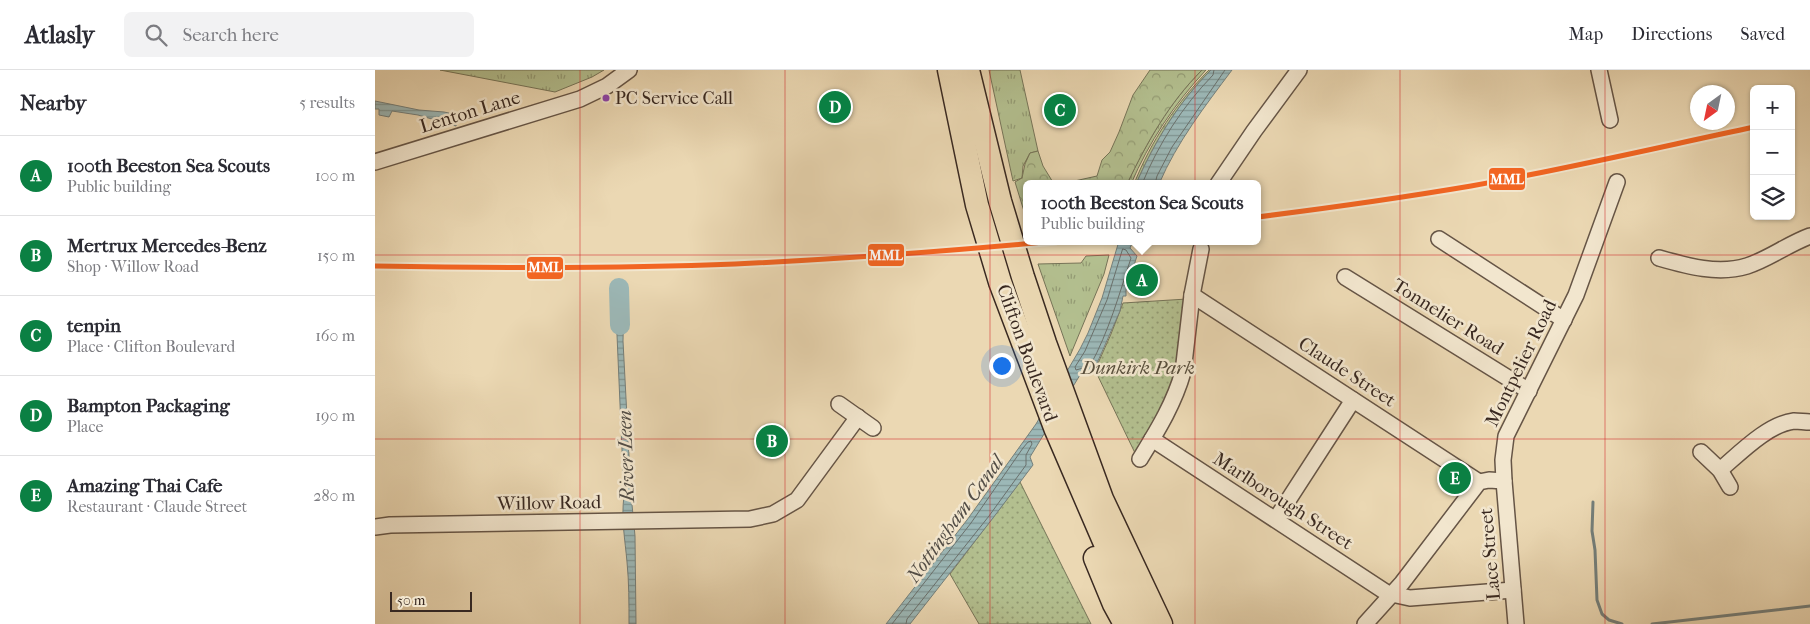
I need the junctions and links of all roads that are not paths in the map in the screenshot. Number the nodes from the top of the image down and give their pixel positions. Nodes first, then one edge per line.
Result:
1 (629, 70) edge
2 (949, 70) edge
3 (968, 70) edge
4 (1299, 70) edge
5 (1599, 70) edge
6 (1610, 120) dead end
7 (375, 162) edge
8 (1221, 180) edge
9 (1617, 182) dead end
10 (1810, 236) edge
11 (1439, 238) dead end
12 (1201, 250) dead end
13 (1659, 258) dead end
14 (1345, 277) dead end
15 (1193, 296) junction
16 (1564, 320) junction
17 (1529, 391) junction
18 (1353, 400) junction
19 (839, 404) dead end
20 (858, 417) junction
21 (1810, 422) edge
22 (1064, 423) junction
23 (873, 428) dead end
24 (1152, 438) junction
25 (1701, 452) dead end
26 (1140, 459) dead end
27 (1720, 470) junction
28 (1504, 481) junction
29 (1479, 482) junction
30 (1730, 487) dead end
31 (1276, 520) junction
32 (375, 527) edge
33 (1513, 590) junction
34 (1391, 595) junction
35 (1125, 624) edge
36 (1143, 624) edge
37 (1161, 624) edge
38 (1177, 624) edge
39 (1365, 624) edge
40 (1516, 624) edge

1 - 7 street, Lenton Lane
2 - 22 highway, Clifton Boulevard
3 - 22 highway, Clifton Boulevard
4 - 8 street
5 - 6 street
9 - 16 street, Montpelier Road
10 - 13 street
11 - 16 street
12 - 15 street
14 - 17 street, Tonnelier Road
15 - 18 street, Claude Street
15 - 24 street
16 - 17 street, Montpelier Road
17 - 28 street, Montpelier Road
18 - 29 street, Claude Street
18 - 31 street
19 - 20 street
20 - 23 street
20 - 32 street, Willow Road
21 - 27 street
22 - 35 highway
22 - 36 highway, Clifton Boulevard
22 - 37 highway, Clifton Boulevard
22 - 38 highway
24 - 26 street
24 - 31 street, Marlborough Street
25 - 27 street
27 - 30 street
28 - 29 street
28 - 33 street, Lace Street
29 - 34 street
31 - 34 street, Marlborough Street
33 - 34 street
33 - 40 street, Lace Street
34 - 39 street

